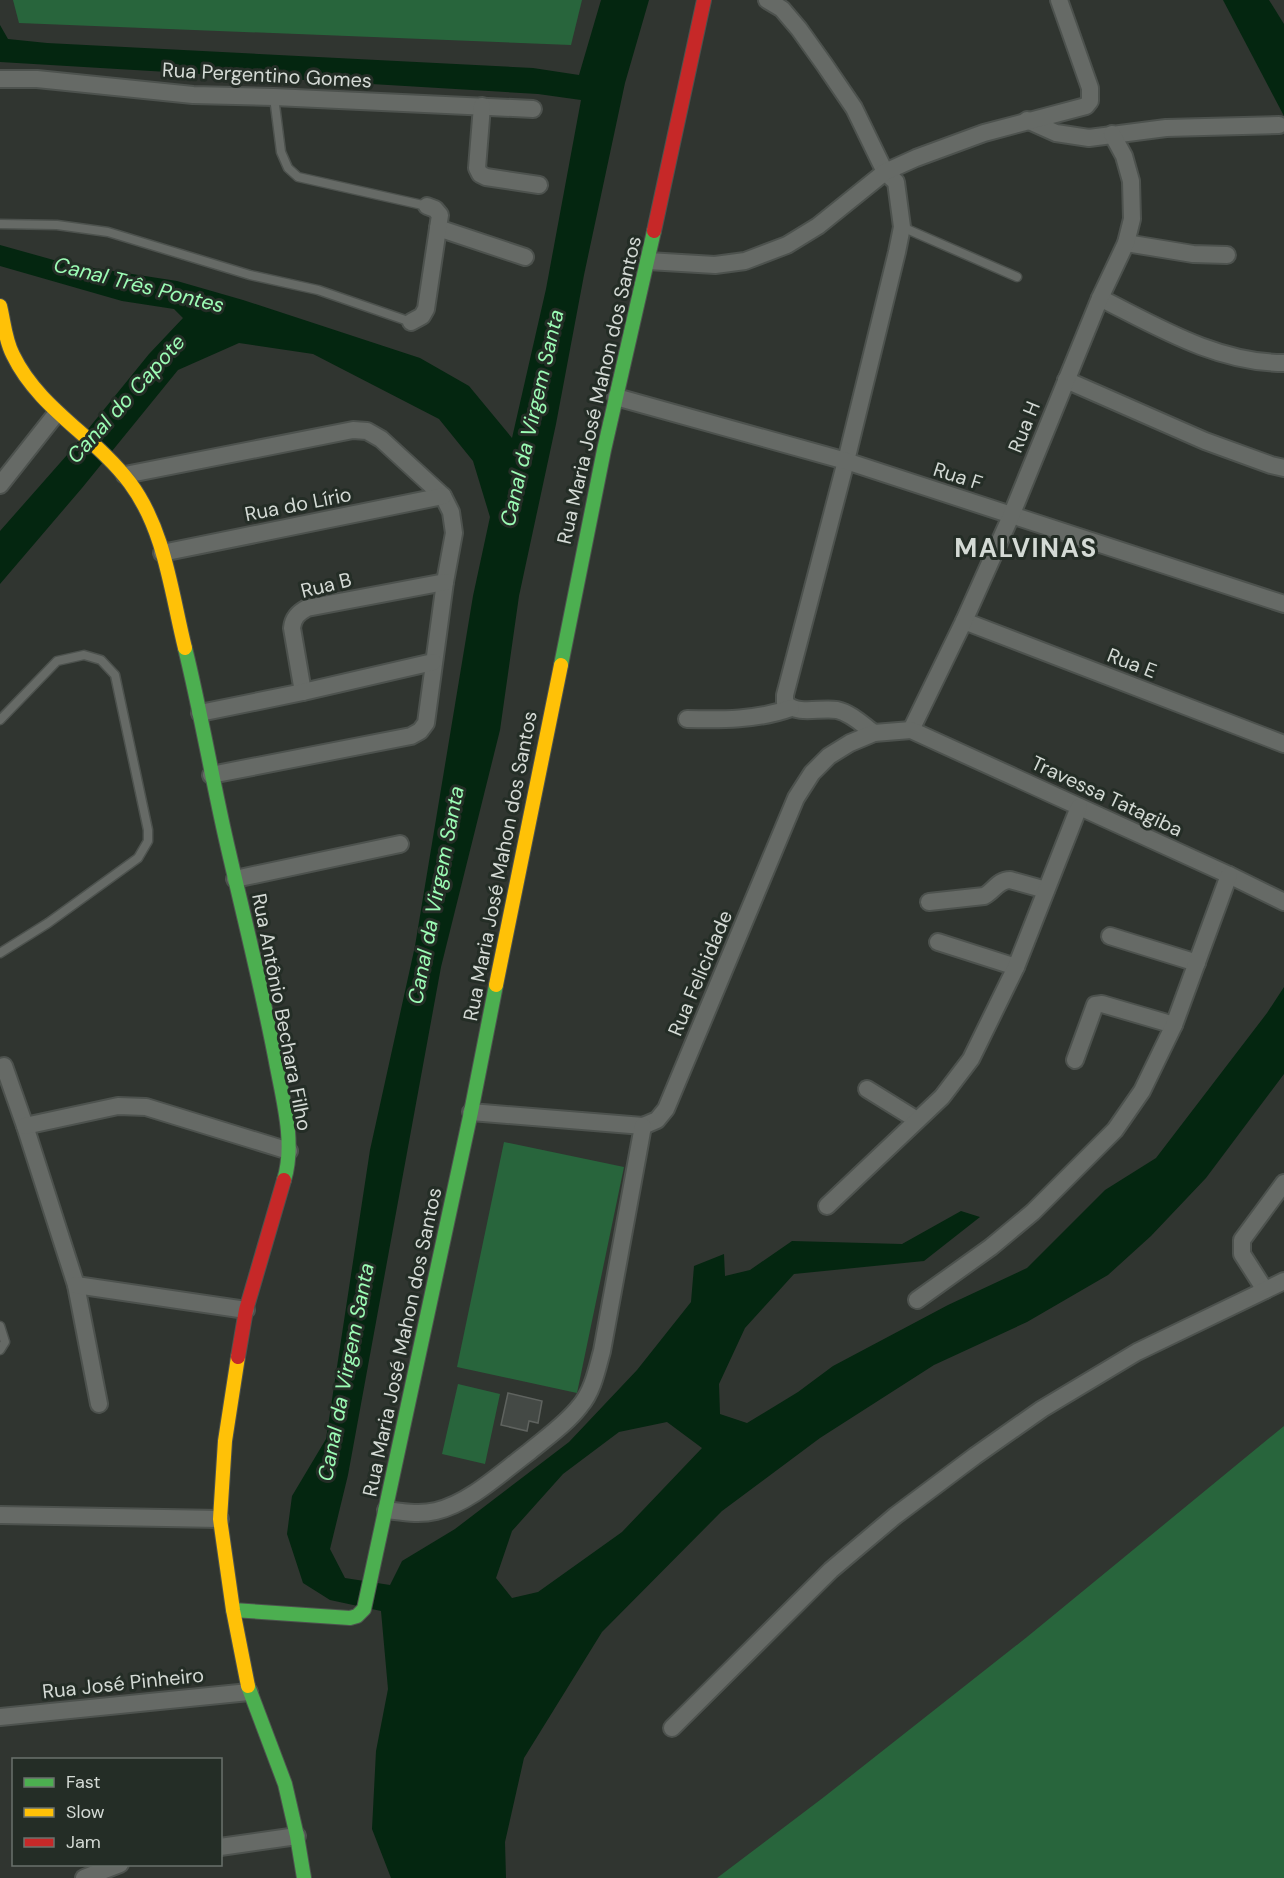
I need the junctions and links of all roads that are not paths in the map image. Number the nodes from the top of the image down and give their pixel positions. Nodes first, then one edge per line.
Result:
1 (704, 0) edge
2 (767, 0) edge
3 (1059, 0) edge
4 (784, 5) edge
5 (0, 79) edge
6 (274, 97) junction
7 (482, 106) junction
8 (533, 108) dead end
9 (1028, 120) junction
10 (1279, 125) dead end
11 (1112, 134) junction
12 (885, 172) junction
13 (539, 185) dead end
14 (427, 206) joint
15 (0, 224) edge
16 (902, 227) junction
17 (438, 228) junction
18 (1126, 243) junction
19 (1227, 255) dead end
20 (525, 257) dead end
21 (648, 261) junction
22 (1017, 277) dead end
23 (1100, 298) junction
24 (0, 306) edge
25 (411, 322) joint
26 (1284, 363) edge
27 (1066, 380) junction
28 (616, 397) junction
29 (63, 419) junction
30 (846, 461) junction
31 (1284, 468) edge
32 (124, 475) junction
33 (0, 485) edge
34 (443, 496) junction
35 (1011, 516) junction
36 (162, 553) junction
37 (445, 582) junction
38 (1284, 604) edge
39 (964, 621) junction
40 (433, 662) junction
41 (303, 692) junction
42 (791, 708) junction
43 (200, 712) junction
44 (687, 719) dead end
45 (0, 720) edge
46 (912, 730) junction
47 (874, 733) junction
48 (1284, 744) edge
49 (212, 775) junction
50 (1078, 807) junction
51 (400, 844) dead end
52 (1229, 875) junction
53 (235, 879) junction
54 (1046, 890) junction
55 (929, 902) dead end
56 (1284, 902) edge
57 (1110, 936) dead end
58 (938, 942) dead end
59 (0, 953) edge
60 (1197, 963) junction
61 (1016, 967) junction
62 (1174, 1025) junction
63 (1075, 1060) dead end
64 (4, 1066) dead end
65 (867, 1089) dead end
66 (471, 1112) junction
67 (918, 1120) junction
68 (25, 1126) junction
69 (643, 1126) junction
70 (289, 1152) junction
71 (1284, 1183) edge
72 (827, 1206) dead end
73 (1284, 1281) edge
74 (76, 1285) junction
75 (1265, 1290) junction
76 (917, 1300) dead end
77 (246, 1310) junction
78 (0, 1326) edge
79 (0, 1350) edge
80 (99, 1404) dead end
81 (386, 1510) junction
82 (0, 1515) edge
83 (220, 1519) junction
84 (233, 1610) junction
85 (249, 1692) junction
86 (0, 1717) edge
87 (672, 1728) dead end
88 (297, 1836) junction
89 (222, 1847) edge
90 (115, 1866) edge
91 (84, 1878) edge
92 (304, 1878) edge

1 - 21 street, Rua Maria José Mahon dos Santos
2 - 4 street
3 - 9 street
4 - 12 street
5 - 6 street, Rua Pergentino Gomes
6 - 7 street, Rua Pergentino Gomes
6 - 14 lane
7 - 8 street, Rua Pergentino Gomes
7 - 13 street
9 - 11 street
9 - 12 street
10 - 11 street
11 - 18 street, Rua H
12 - 16 street
12 - 21 street
14 - 17 street
15 - 25 lane
16 - 22 lane
16 - 30 street
17 - 20 street
17 - 25 street
18 - 19 street
18 - 23 street, Rua H
21 - 28 street, Rua Maria José Mahon dos Santos
23 - 26 street
23 - 27 street, Rua H
24 - 29 street, Rua Antônio Bechara Filho
27 - 31 street
27 - 35 street, Rua H
28 - 30 street, Rua F
28 - 66 street, Rua Maria José Mahon dos Santos
29 - 32 street, Rua Antônio Bechara Filho
29 - 33 street
30 - 35 street, Rua F
30 - 42 street
32 - 34 street
32 - 36 street, Rua Antônio Bechara Filho
34 - 36 street, Rua do Lírio
34 - 37 street
35 - 38 street, Rua F
35 - 39 street, Rua H
36 - 43 street, Rua Antônio Bechara Filho
37 - 40 street
37 - 41 street, Rua B
39 - 46 street, Rua H
39 - 48 street, Rua E
40 - 41 street
40 - 49 street
41 - 43 street
42 - 44 street
42 - 47 street
43 - 49 street, Rua Antônio Bechara Filho
45 - 59 lane
46 - 47 street, Rua Felicidade
46 - 50 street, Travessa Tatagiba
47 - 69 street, Rua Felicidade
49 - 53 street, Rua Antônio Bechara Filho
50 - 52 street, Travessa Tatagiba
50 - 54 street
51 - 53 street
52 - 56 street, Travessa Tatagiba
52 - 60 street
53 - 70 street, Rua Antônio Bechara Filho
54 - 55 street
54 - 61 street
57 - 60 street
58 - 61 street
60 - 62 street
61 - 67 street
62 - 63 street
62 - 76 street
64 - 68 street
65 - 67 street
66 - 69 street
66 - 81 street, Rua Maria José Mahon dos Santos
67 - 72 street
68 - 70 street
68 - 74 street
69 - 81 street
70 - 77 street, Rua Antônio Bechara Filho
71 - 75 street
73 - 75 street
74 - 77 street
74 - 80 street
75 - 87 street
77 - 83 street, Rua Antônio Bechara Filho
78 - 79 lane
81 - 84 street, Rua Maria José Mahon dos Santos
82 - 83 street
83 - 84 street, Rua Antônio Bechara Filho
84 - 85 street, Rua Antônio Bechara Filho
85 - 86 street, Rua José Pinheiro
85 - 88 street, Rua Antônio Bechara Filho
88 - 89 street
88 - 92 street, Rua Antônio Bechara Filho
90 - 91 street

